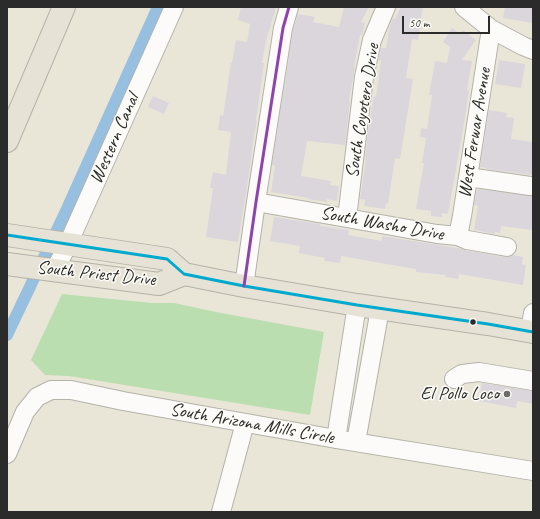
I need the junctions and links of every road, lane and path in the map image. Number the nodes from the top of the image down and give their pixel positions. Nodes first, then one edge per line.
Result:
1 (64, 7) edge
2 (174, 7) edge
3 (289, 7) edge
4 (386, 7) edge
5 (464, 7) edge
6 (491, 29) junction
7 (533, 50) edge
8 (7, 141) edge
9 (468, 177) junction
10 (530, 186) dead end
11 (256, 202) junction
12 (347, 218) junction
13 (7, 235) edge
14 (458, 236) junction
15 (65, 244) junction
16 (507, 247) dead end
17 (17, 265) edge
18 (52, 270) junction
19 (184, 274) junction
20 (244, 286) junction
21 (357, 306) junction
22 (380, 309) junction
23 (532, 326) edge
24 (454, 379) dead end
25 (533, 381) edge
26 (246, 423) junction
27 (336, 439) junction
28 (356, 442) junction
29 (7, 454) edge
30 (533, 471) edge
31 (221, 512) edge

1 - 8 main road
2 - 15 street, Western Canal
3 - 11 street
4 - 12 street, South Coyotero Drive
5 - 6 street
6 - 7 street
6 - 9 street, West Ferwar Avenue
9 - 10 street
9 - 14 street, West Ferwar Avenue
11 - 12 street, South Washo Drive
11 - 20 street
12 - 14 street, South Washo Drive
13 - 15 main road, South Priest Drive
14 - 16 street, South Washo Drive
15 - 18 street, Western Canal
15 - 19 main road, South Priest Drive
17 - 18 main road, South Priest Drive
18 - 19 main road, South Priest Drive
19 - 20 main road, South Priest Drive
20 - 21 main road, South Priest Drive
21 - 22 main road, South Priest Drive
21 - 27 street
22 - 23 main road, South Priest Drive
22 - 28 street
24 - 25 street
26 - 27 street, South Arizona Mills Circle
26 - 29 street, South Arizona Mills Circle
26 - 31 street
27 - 28 street, South Arizona Mills Circle
28 - 30 street, South Arizona Mills Circle

